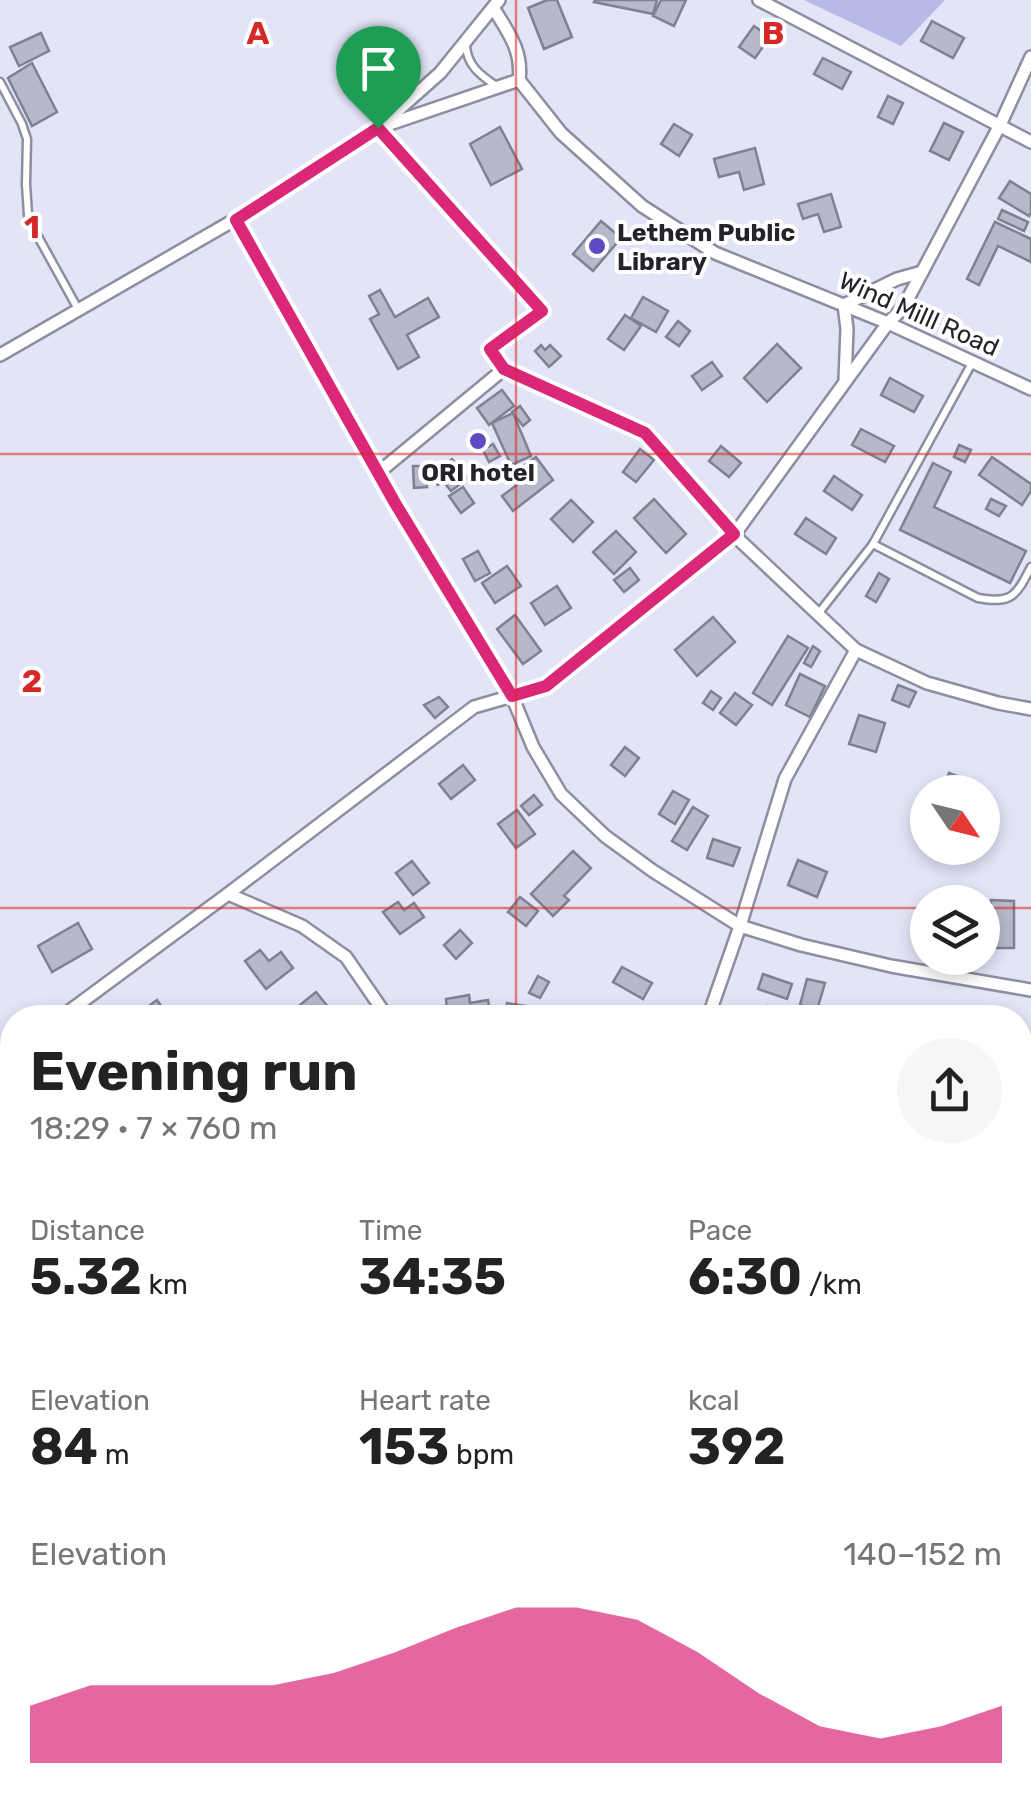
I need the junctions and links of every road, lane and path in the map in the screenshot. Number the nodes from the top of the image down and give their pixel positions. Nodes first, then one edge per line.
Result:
1 (760, 0) edge
2 (496, 5) edge
3 (466, 43) junction
4 (1031, 57) edge
5 (519, 80) junction
6 (0, 82) edge
7 (498, 87) junction
8 (1000, 125) junction
9 (378, 128) junction
10 (1031, 142) edge
11 (236, 220) junction
12 (922, 272) junction
13 (844, 305) junction
14 (78, 310) junction
15 (888, 324) junction
16 (0, 356) edge
17 (972, 362) junction
18 (504, 369) junction
19 (844, 384) junction
20 (1031, 389) edge
21 (378, 472) junction
22 (734, 534) junction
23 (873, 544) junction
24 (1031, 566) edge
25 (818, 614) junction
26 (856, 650) junction
27 (512, 696) junction
28 (1031, 708) edge
29 (228, 894) junction
30 (740, 926) junction
31 (1031, 990) edge
32 (78, 1005) edge
33 (379, 1005) edge
34 (713, 1005) edge

1 - 8 street
2 - 3 street
2 - 5 street, Wind Milll Road
3 - 7 lane
3 - 9 street
4 - 8 street
5 - 7 street
5 - 13 street, Wind Milll Road
6 - 14 lane
7 - 9 street
8 - 10 street
8 - 12 street
9 - 11 street
9 - 18 street
11 - 14 street
11 - 21 street
12 - 13 street
12 - 15 street
13 - 15 street, Wind Milll Road
13 - 19 street
14 - 16 street
15 - 17 street, Wind Milll Road
15 - 19 street
17 - 20 street, Wind Milll Road
17 - 23 lane
18 - 21 street
18 - 22 street
19 - 22 street
21 - 27 street
22 - 25 street
22 - 27 street
23 - 24 lane
23 - 25 lane
25 - 26 street
26 - 28 street
26 - 30 street
27 - 29 street
27 - 30 street
29 - 32 street
29 - 33 street
30 - 31 street
30 - 34 street

